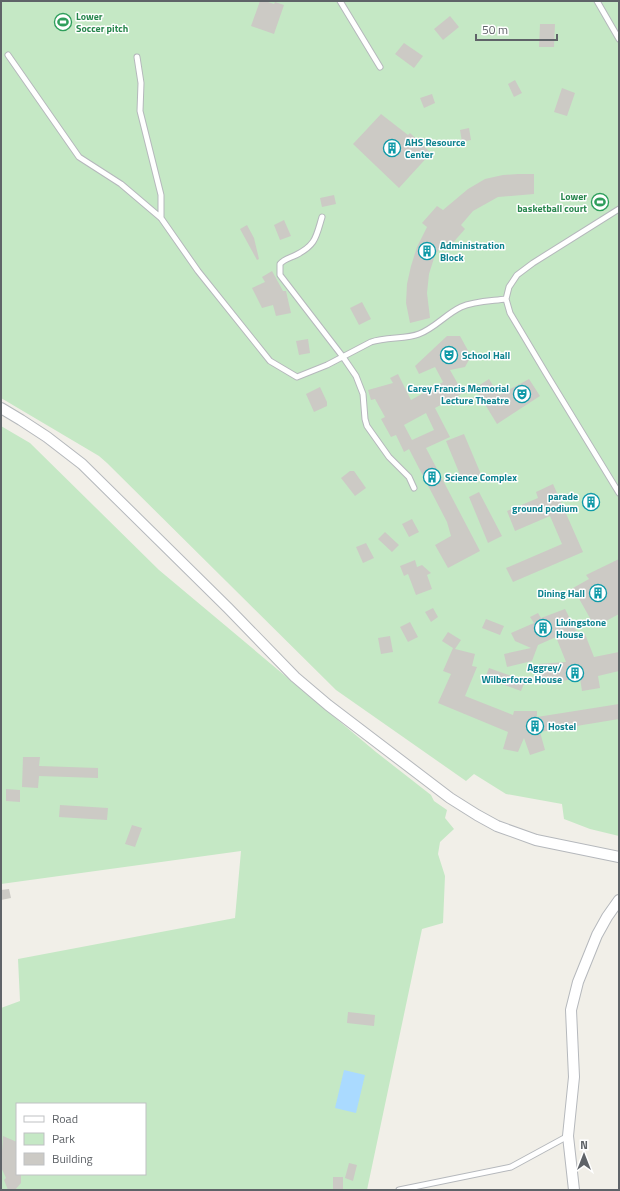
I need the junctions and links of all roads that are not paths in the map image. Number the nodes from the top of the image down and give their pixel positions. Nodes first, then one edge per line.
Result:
1 (340, 1) edge
2 (597, 1) edge
3 (619, 39) edge
4 (8, 55) dead end
5 (136, 57) dead end
6 (380, 67) dead end
7 (619, 209) edge
8 (322, 217) dead end
9 (161, 218) junction
10 (506, 299) junction
11 (343, 357) junction
12 (1, 408) edge
13 (414, 488) dead end
14 (619, 493) edge
15 (619, 856) edge
16 (619, 900) edge
17 (568, 1136) junction
18 (399, 1190) edge
19 (574, 1190) edge

1 - 6 lane
2 - 3 lane
4 - 9 lane
5 - 9 lane
7 - 10 lane
8 - 11 lane
9 - 11 lane
10 - 11 lane
10 - 14 lane
11 - 13 lane
12 - 15 street
16 - 17 street
17 - 18 lane
17 - 19 street

